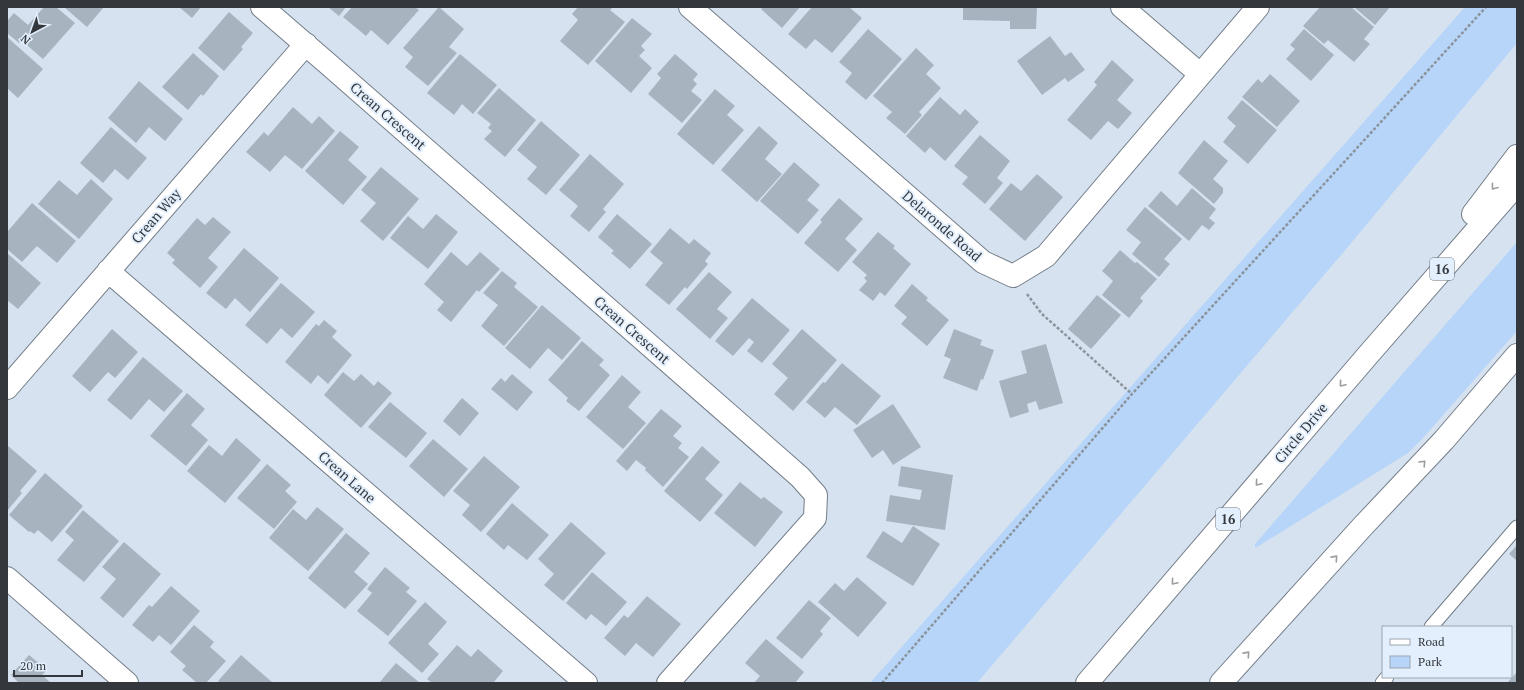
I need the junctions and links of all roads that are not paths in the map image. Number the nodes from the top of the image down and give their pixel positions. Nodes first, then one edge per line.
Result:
1 (262, 7) edge
2 (1122, 7) edge
3 (1258, 7) edge
4 (693, 8) edge
5 (306, 44) junction
6 (1200, 74) junction
7 (1517, 156) edge
8 (1517, 184) edge
9 (108, 272) junction
10 (1368, 355) junction
11 (1517, 355) edge
12 (1517, 368) edge
13 (7, 388) edge
14 (1444, 440) junction
15 (1517, 528) edge
16 (7, 578) edge
17 (1431, 626) edge
18 (127, 683) edge
19 (586, 683) edge
20 (668, 683) edge
21 (1087, 683) edge
22 (1221, 683) edge

1 - 5 main road, Crean Crescent
2 - 6 main road
3 - 6 main road, Delaronde Road
4 - 6 main road, Delaronde Road
5 - 9 main road, Crean Way
5 - 20 main road, Crean Crescent
7 -> 10 main road
8 - 10 main road, Circle Drive / 16
9 - 13 main road, Crean Way
9 - 19 main road, Crean Lane
10 -> 21 main road, Circle Drive / 16
11 - 14 main road
12 - 14 main road
22 -> 14 main road
15 - 17 lane
16 - 18 main road

